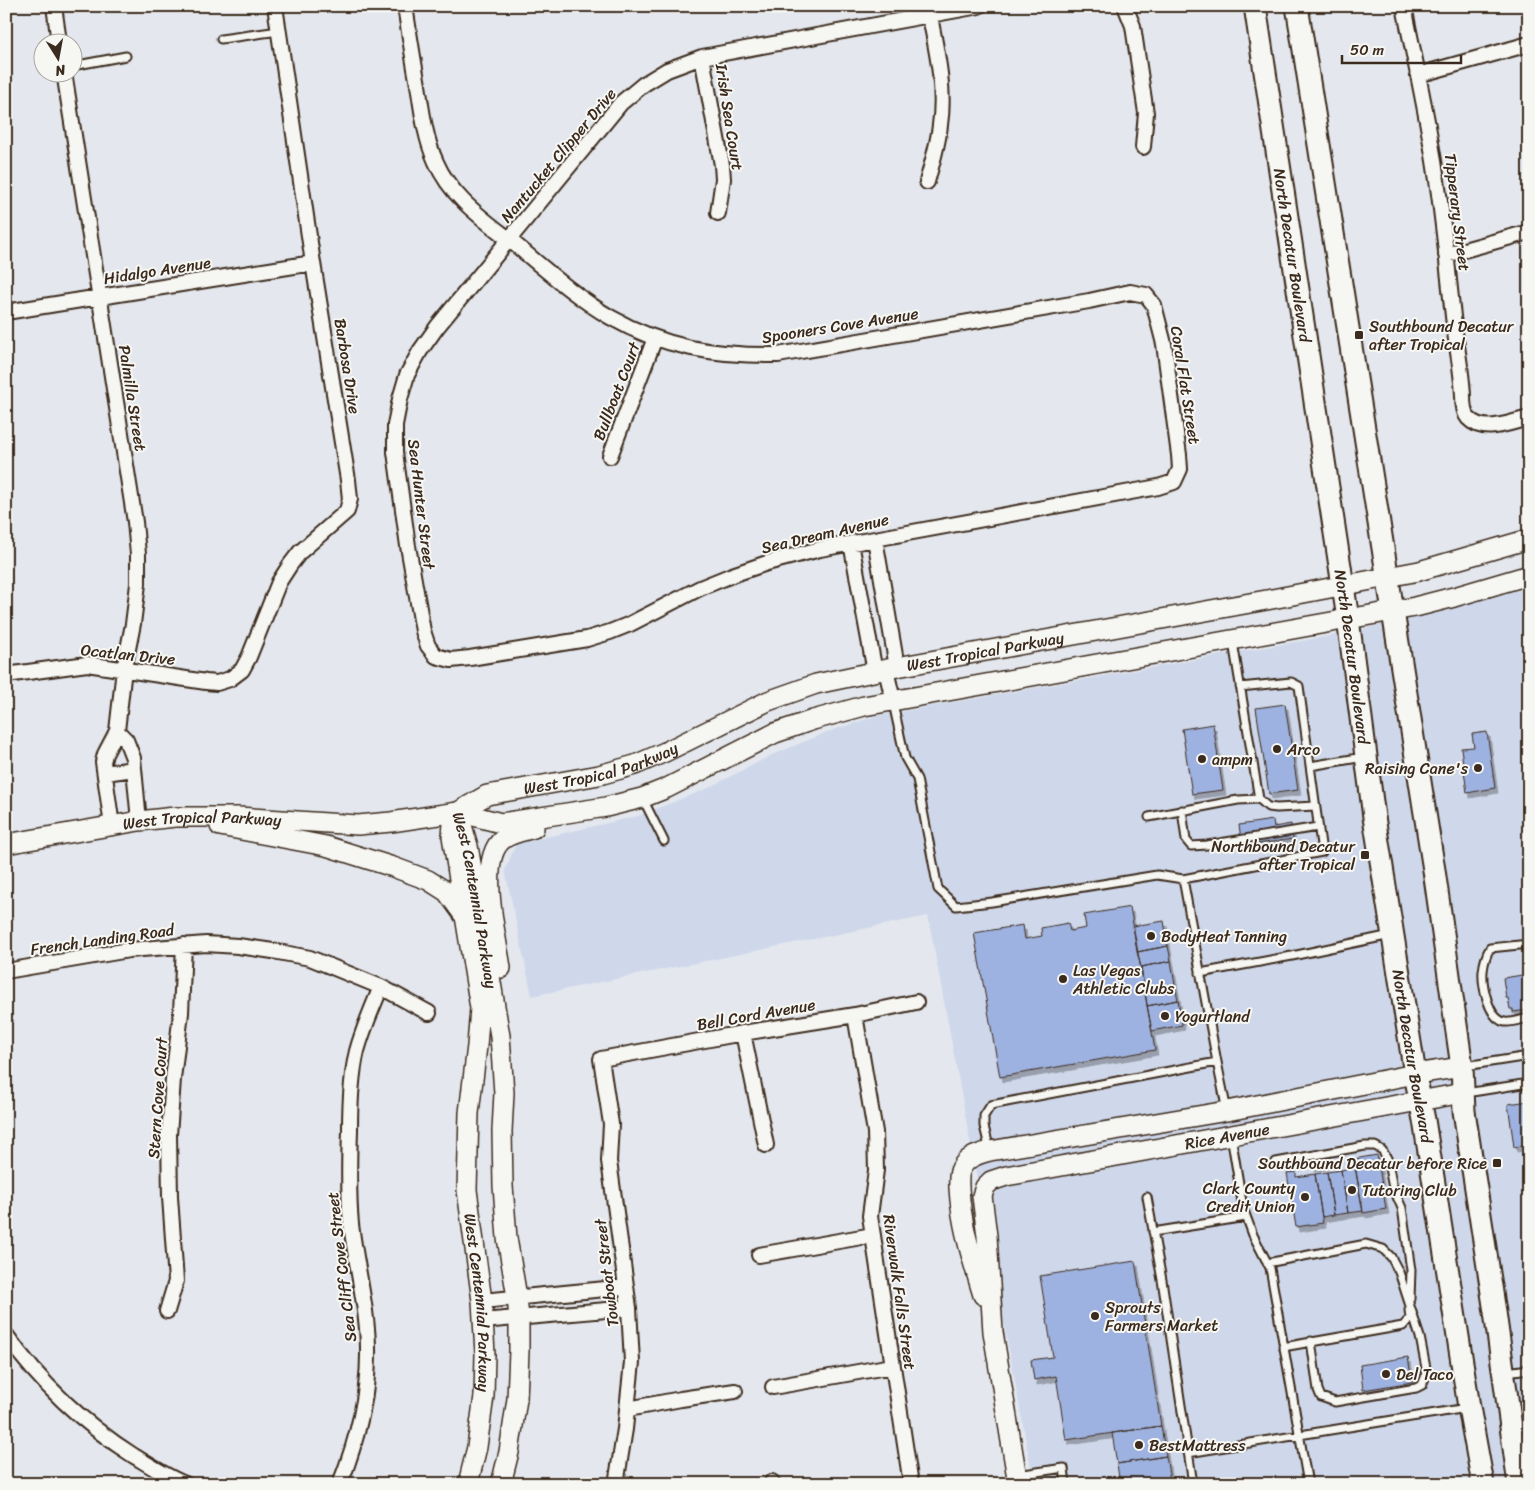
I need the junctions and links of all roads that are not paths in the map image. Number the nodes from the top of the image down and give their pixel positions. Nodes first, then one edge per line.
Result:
1 (54, 6) edge
2 (275, 6) edge
3 (405, 6) edge
4 (979, 6) edge
5 (1126, 6) edge
6 (1255, 6) edge
7 (1298, 6) edge
8 (1404, 6) edge
9 (929, 10) edge
10 (278, 31) junction
11 (58, 32) edge
12 (221, 39) dead end
13 (1529, 44) edge
14 (126, 56) dead end
15 (702, 57) junction
16 (82, 64) edge
17 (1418, 75) junction
18 (66, 82) edge
19 (1144, 147) dead end
20 (927, 182) dead end
21 (718, 213) dead end
22 (1529, 232) edge
23 (509, 239) junction
24 (1446, 254) junction
25 (313, 263) junction
26 (1146, 295) joint
27 (100, 297) junction
28 (6, 312) edge
29 (655, 338) junction
30 (1529, 418) edge
31 (610, 456) dead end
32 (1174, 482) joint
33 (875, 539) junction
34 (1529, 539) edge
35 (851, 543) junction
36 (1529, 575) edge
37 (1387, 577) junction
38 (1342, 586) junction
39 (884, 591) junction
40 (861, 595) junction
41 (1393, 611) junction
42 (1348, 619) junction
43 (1232, 639) junction
44 (436, 656) joint
45 (124, 669) junction
46 (886, 670) junction
47 (6, 675) edge
48 (217, 683) joint
49 (1240, 687) junction
50 (892, 700) junction
51 (117, 731) junction
52 (1366, 756) junction
53 (1310, 766) junction
54 (134, 769) junction
55 (105, 772) junction
56 (642, 798) junction
57 (1259, 799) junction
58 (1315, 806) junction
59 (606, 808) junction
60 (1182, 810) junction
61 (458, 812) junction
62 (1149, 816) dead end
63 (175, 817) junction
64 (139, 822) junction
65 (112, 826) junction
66 (1318, 828) junction
67 (664, 841) dead end
68 (6, 844) edge
69 (1183, 879) junction
70 (466, 918) junction
71 (1394, 935) junction
72 (1529, 944) edge
73 (184, 946) junction
74 (6, 971) edge
75 (1200, 972) junction
76 (381, 987) junction
77 (916, 1002) dead end
78 (429, 1013) dead end
79 (855, 1015) junction
80 (1529, 1018) edge
81 (744, 1033) junction
82 (1529, 1056) edge
83 (601, 1058) joint
84 (1217, 1062) junction
85 (1462, 1067) junction
86 (1415, 1074) junction
87 (1529, 1083) edge
88 (504, 1093) junction
89 (1463, 1093) junction
90 (1420, 1100) junction
91 (1227, 1111) junction
92 (1231, 1135) junction
93 (766, 1145) dead end
94 (990, 1151) junction
95 (1112, 1156) junction
96 (1276, 1162) dead end
97 (1147, 1197) dead end
98 (1246, 1218) junction
99 (1154, 1232) junction
100 (873, 1235) junction
101 (759, 1255) dead end
102 (1267, 1263) junction
103 (626, 1287) junction
104 (517, 1297) junction
105 (482, 1301) junction
106 (1409, 1307) junction
107 (629, 1308) junction
108 (167, 1311) dead end
109 (518, 1318) junction
110 (483, 1320) junction
111 (993, 1332) junction
112 (6, 1335) edge
113 (1311, 1342) junction
114 (1284, 1346) junction
115 (892, 1366) junction
116 (1529, 1369) edge
117 (1503, 1372) junction
118 (773, 1387) dead end
119 (735, 1390) dead end
120 (1469, 1407) junction
121 (628, 1409) junction
122 (1300, 1434) junction
123 (1188, 1452) junction
124 (1017, 1479) edge
125 (185, 1484) edge
126 (340, 1484) edge
127 (468, 1484) edge
128 (501, 1484) edge
129 (616, 1484) edge
130 (911, 1484) edge
131 (1066, 1484) edge
132 (1193, 1484) edge
133 (1308, 1484) edge
134 (1483, 1484) edge
135 (1518, 1484) edge

1 - 11 street
2 - 10 street, Barbosa Drive
3 - 23 street, Spooners Cove Avenue
4 - 9 street, Nantucket Clipper Drive
5 - 19 street
6 - 38 main road, North Decatur Boulevard
7 - 37 main road
8 - 17 street, Tipperary Street
9 - 15 street, Nantucket Clipper Drive
9 - 20 street
10 - 12 lane
10 - 25 street, Barbosa Drive
13 - 17 street
14 - 16 lane
15 - 21 street, Irish Sea Court
15 - 23 street, Nantucket Clipper Drive
17 - 24 street, Tipperary Street
18 - 27 street, Palmilla Street
22 - 24 street
23 - 29 street, Spooners Cove Avenue
23 - 44 street, Sea Hunter Street
24 - 30 street, Tipperary Street
25 - 27 street, Hidalgo Avenue
25 - 48 street, Barbosa Drive
26 - 29 street, Spooners Cove Avenue
26 - 32 street, Coral Flat Street
27 - 28 street, Hidalgo Avenue
27 - 45 street, Palmilla Street
29 - 31 street, Bullboat Court
32 - 33 street, Sea Dream Avenue
33 - 35 street, Sea Dream Avenue
33 - 39 street
34 - 37 main road, West Tropical Parkway
35 - 40 street
35 - 44 street, Sea Dream Avenue
36 - 41 main road, West Tropical Parkway
37 - 38 main road, West Tropical Parkway
37 - 41 main road
38 - 42 main road, North Decatur Boulevard
38 - 46 main road, West Tropical Parkway
39 - 40 street
39 - 46 street
40 - 46 street
41 - 42 main road, West Tropical Parkway
41 - 85 main road
42 - 43 main road, West Tropical Parkway
42 - 52 main road, North Decatur Boulevard
43 - 49 lane
43 - 50 main road, West Tropical Parkway
45 - 47 street, Ocatlan Drive
45 - 48 street, Ocatlan Drive
45 - 51 street, Palmilla Street
46 - 50 street
46 - 61 main road, West Tropical Parkway
49 - 53 lane
49 - 57 lane
50 - 56 main road, West Tropical Parkway
50 - 69 lane
51 - 54 street
51 - 55 street, Palmilla Street
52 - 53 lane
52 - 71 main road, North Decatur Boulevard
53 - 58 lane
54 - 55 street
54 - 64 street
55 - 65 street, Palmilla Street
56 - 59 main road, West Tropical Parkway
56 - 67 lane
57 - 58 lane
57 - 60 lane
58 - 66 lane
59 - 61 main road, West Tropical Parkway
59 - 88 main road
60 - 62 lane
60 - 66 lane
61 - 63 main road, West Tropical Parkway
61 - 70 main road, West Centennial Parkway
61 - 88 main road, West Centennial Parkway
63 - 64 main road, West Tropical Parkway
63 - 70 main road
64 - 65 main road, West Tropical Parkway
65 - 68 main road, West Tropical Parkway
66 - 69 lane
69 - 75 lane
70 - 105 main road, West Centennial Parkway
71 - 75 lane
71 - 86 main road, North Decatur Boulevard
72 - 80 lane
73 - 74 street, French Landing Road
73 - 76 street, French Landing Road
73 - 108 street, Stern Cove Court
75 - 84 lane
76 - 78 street, French Landing Road
76 - 126 street, Sea Cliff Cove Street
77 - 79 street, Bell Cord Avenue
79 - 81 street, Bell Cord Avenue
79 - 100 street, Riverwalk Falls Street
81 - 83 street, Bell Cord Avenue
81 - 93 street
82 - 85 lane
83 - 103 street, Towboat Street
84 - 91 lane
84 - 94 lane
85 - 86 main road, Rice Avenue
85 - 89 main road
86 - 90 main road, North Decatur Boulevard
86 - 91 main road, Rice Avenue
87 - 89 lane
88 - 104 main road, West Centennial Parkway
89 - 90 main road, Rice Avenue
89 - 117 main road
90 - 92 main road, Rice Avenue
90 - 120 main road, North Decatur Boulevard
91 - 92 main road
91 - 94 main road, Rice Avenue
92 - 95 main road, Rice Avenue
92 - 98 lane
94 - 95 main road
94 - 111 main road, Rice Avenue
95 - 111 main road, Rice Avenue
96 - 106 lane
97 - 99 lane
98 - 99 lane
98 - 102 lane
99 - 123 lane
100 - 101 street
100 - 115 street, Riverwalk Falls Street
102 - 106 lane
102 - 114 lane
103 - 104 street
103 - 107 street, Towboat Street
104 - 105 street
104 - 109 main road, West Centennial Parkway
105 - 110 main road, West Centennial Parkway
106 - 113 lane
106 - 113 lane
107 - 109 street
107 - 121 street, Towboat Street
109 - 110 street
109 - 128 main road, West Centennial Parkway
110 - 127 main road, West Centennial Parkway
111 - 124 main road
112 - 125 street
113 - 114 lane
114 - 122 lane
115 - 118 street
115 - 130 street, Riverwalk Falls Street
116 - 117 lane
117 - 135 main road
119 - 121 street
120 - 122 lane
120 - 134 main road, North Decatur Boulevard
121 - 129 street, Towboat Street
122 - 123 lane
122 - 133 lane
123 - 132 lane
124 - 131 lane

